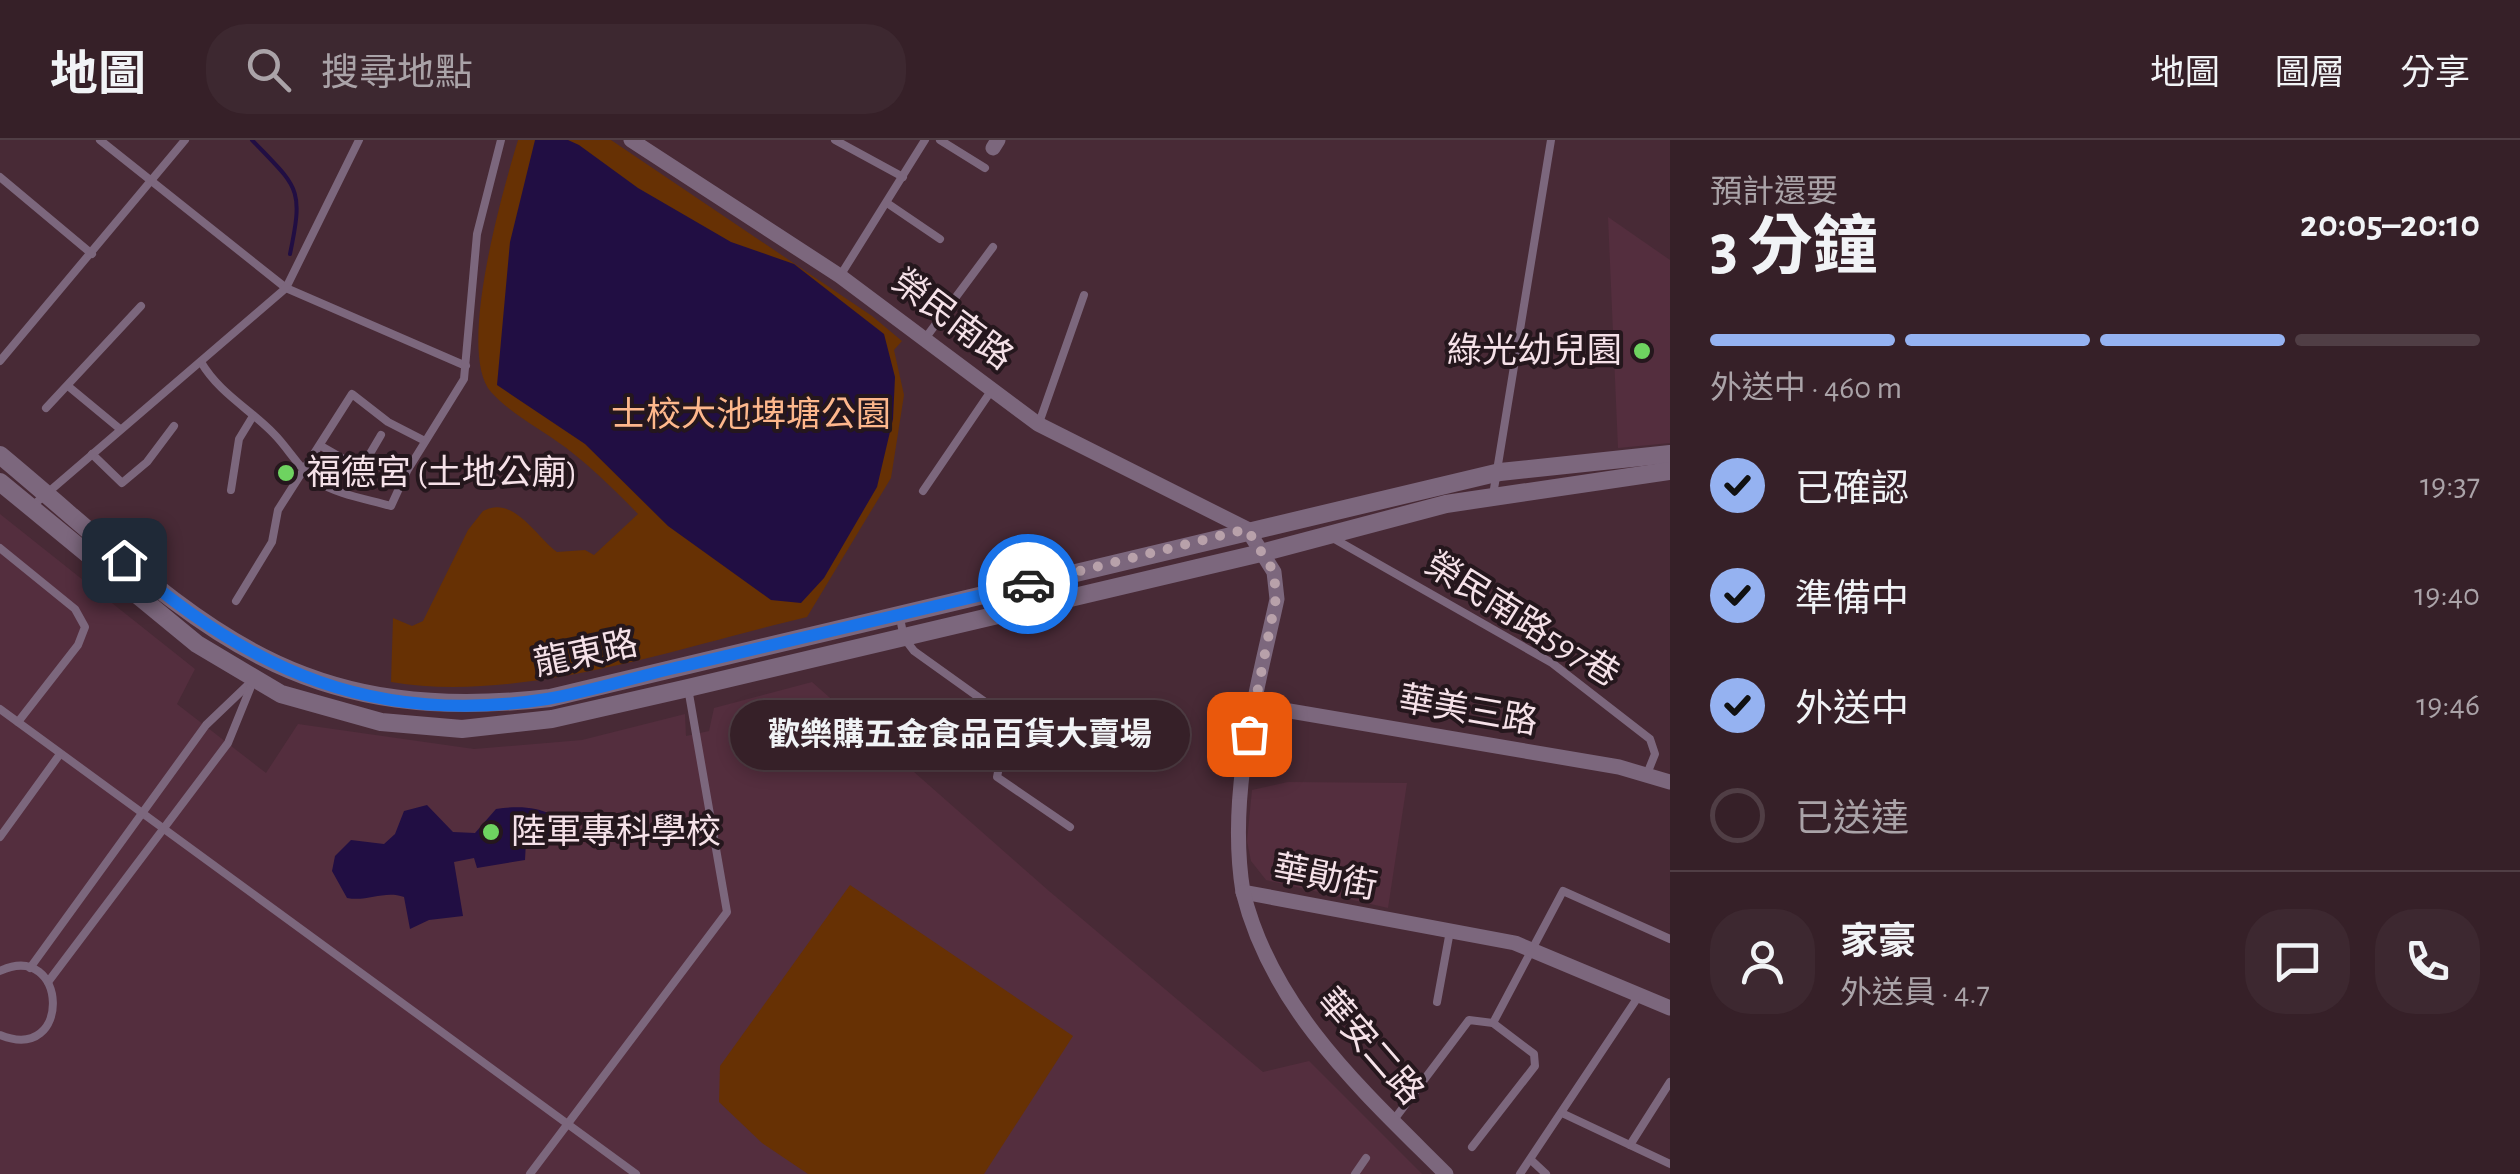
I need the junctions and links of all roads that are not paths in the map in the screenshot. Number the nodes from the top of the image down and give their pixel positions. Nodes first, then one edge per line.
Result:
1 (100, 140) edge
2 (184, 140) edge
3 (360, 140) edge
4 (502, 140) edge
5 (631, 140) edge
6 (835, 140) edge
7 (925, 140) edge
8 (940, 140) edge
9 (1551, 140) edge
10 (985, 168) dead end
11 (0, 177) edge
12 (903, 177) junction
13 (150, 183) junction
14 (887, 202) junction
15 (940, 239) dead end
16 (993, 247) dead end
17 (92, 254) junction
18 (840, 276) junction
19 (286, 288) junction
20 (1084, 295) dead end
21 (141, 306) dead end
22 (924, 341) junction
23 (0, 361) edge
24 (201, 362) junction
25 (466, 366) junction
26 (68, 386) junction
27 (991, 390) junction
28 (46, 408) dead end
29 (252, 416) junction
30 (1038, 424) junction
31 (174, 426) dead end
32 (120, 428) junction
33 (381, 435) dead end
34 (426, 441) junction
35 (321, 446) junction
36 (92, 454) junction
37 (1670, 454) edge
38 (0, 455) edge
39 (306, 471) junction
40 (1670, 471) edge
41 (1500, 472) junction
42 (0, 482) edge
43 (231, 490) dead end
44 (924, 491) dead end
45 (47, 494) junction
46 (1493, 495) junction
47 (31, 508) junction
48 (1247, 529) junction
49 (1329, 536) junction
50 (0, 548) edge
51 (1261, 553) junction
52 (236, 601) dead end
53 (900, 618) junction
54 (208, 625) junction
55 (904, 638) junction
56 (197, 644) junction
57 (265, 662) junction
58 (254, 679) junction
59 (688, 688) junction
60 (500, 704) junction
61 (1254, 705) junction
62 (0, 709) edge
63 (18, 722) junction
64 (501, 728) junction
65 (60, 754) junction
66 (1647, 774) junction
67 (1670, 782) edge
68 (143, 815) junction
69 (1070, 827) dead end
70 (161, 828) junction
71 (0, 837) edge
72 (1243, 892) junction
73 (85, 893) junction
74 (103, 908) junction
75 (1450, 931) junction
76 (1670, 939) edge
77 (1534, 950) junction
78 (30, 968) junction
79 (0, 971) edge
80 (48, 982) junction
81 (1640, 994) junction
82 (1436, 1002) dead end
83 (1670, 1008) edge
84 (1493, 1022) junction
85 (0, 1035) edge
86 (1670, 1082) edge
87 (1564, 1114) junction
88 (1393, 1122) junction
89 (566, 1124) junction
90 (1630, 1145) junction
91 (1472, 1147) dead end
92 (1366, 1158) dead end
93 (1531, 1160) junction
94 (1670, 1164) edge
95 (530, 1174) edge
96 (636, 1174) edge
97 (1354, 1174) edge
98 (1446, 1174) edge
99 (1520, 1174) edge
100 (1546, 1174) edge

1 - 13 lane
2 - 13 lane
3 - 19 lane
4 - 25 lane
5 - 18 street, 榮民南路
6 - 12 lane
7 - 12 lane
8 - 10 lane
9 - 41 lane
11 - 17 lane
12 - 14 lane
13 - 17 lane
13 - 19 lane
14 - 15 lane
14 - 18 lane
16 - 22 lane
17 - 23 lane
18 - 22 street, 榮民南路
19 - 24 lane
19 - 25 lane
20 - 30 lane
21 - 26 lane
22 - 27 street, 榮民南路
24 - 29 lane
24 - 32 lane
25 - 34 lane
26 - 28 lane
26 - 32 lane
27 - 30 street, 榮民南路
27 - 44 lane
29 - 39 lane
29 - 43 lane
30 - 48 street, 榮民南路
31 - 36 lane
32 - 36 lane
33 - 35 lane
34 - 35 lane
34 - 39 lane
35 - 39 lane
36 - 45 lane
37 - 41 street
38 - 45 street, 龍東路
39 - 52 lane
40 - 46 street
41 - 46 lane
41 - 48 street
42 - 47 street, 龍東路
45 - 47 lane
45 - 54 street, 龍東路
46 - 49 street
47 - 56 street, 龍東路
48 - 51 street
48 - 53 street, 龍東路
49 - 51 street
49 - 66 lane, 榮民南路597巷
50 - 63 lane
51 - 55 street, 龍東路
51 - 61 street, 華勛街
53 - 55 lane
53 - 60 street, 龍東路
54 - 56 street
54 - 57 street, 龍東路
55 - 59 street, 龍東路
55 - 69 lane
56 - 58 street, 龍東路
57 - 58 street
57 - 60 street, 龍東路
58 - 64 street, 龍東路
58 - 68 lane
58 - 70 lane
59 - 64 street, 龍東路
59 - 89 lane
60 - 64 street
61 - 66 street, 華美三路
61 - 72 street, 華勛街
62 - 63 lane
63 - 65 lane
65 - 68 lane
65 - 71 lane
66 - 67 street, 華美三路
68 - 70 lane
68 - 73 lane
70 - 74 lane
70 - 89 lane
72 - 75 street, 華勛街
72 - 88 street, 華安二路
73 - 74 lane
73 - 78 lane
74 - 80 lane
75 - 77 street, 華勛街
75 - 82 lane
76 - 77 lane
77 - 81 street, 華勛街
77 - 84 lane
78 - 79 lane
78 - 80 lane
80 - 85 lane
81 - 83 street, 華勛街
81 - 87 lane
84 - 88 lane
84 - 91 lane
86 - 90 lane
87 - 90 lane
87 - 93 lane
88 - 98 street, 華安二路
89 - 95 lane
89 - 96 lane
90 - 94 lane
92 - 97 lane
93 - 99 lane
93 - 100 lane

